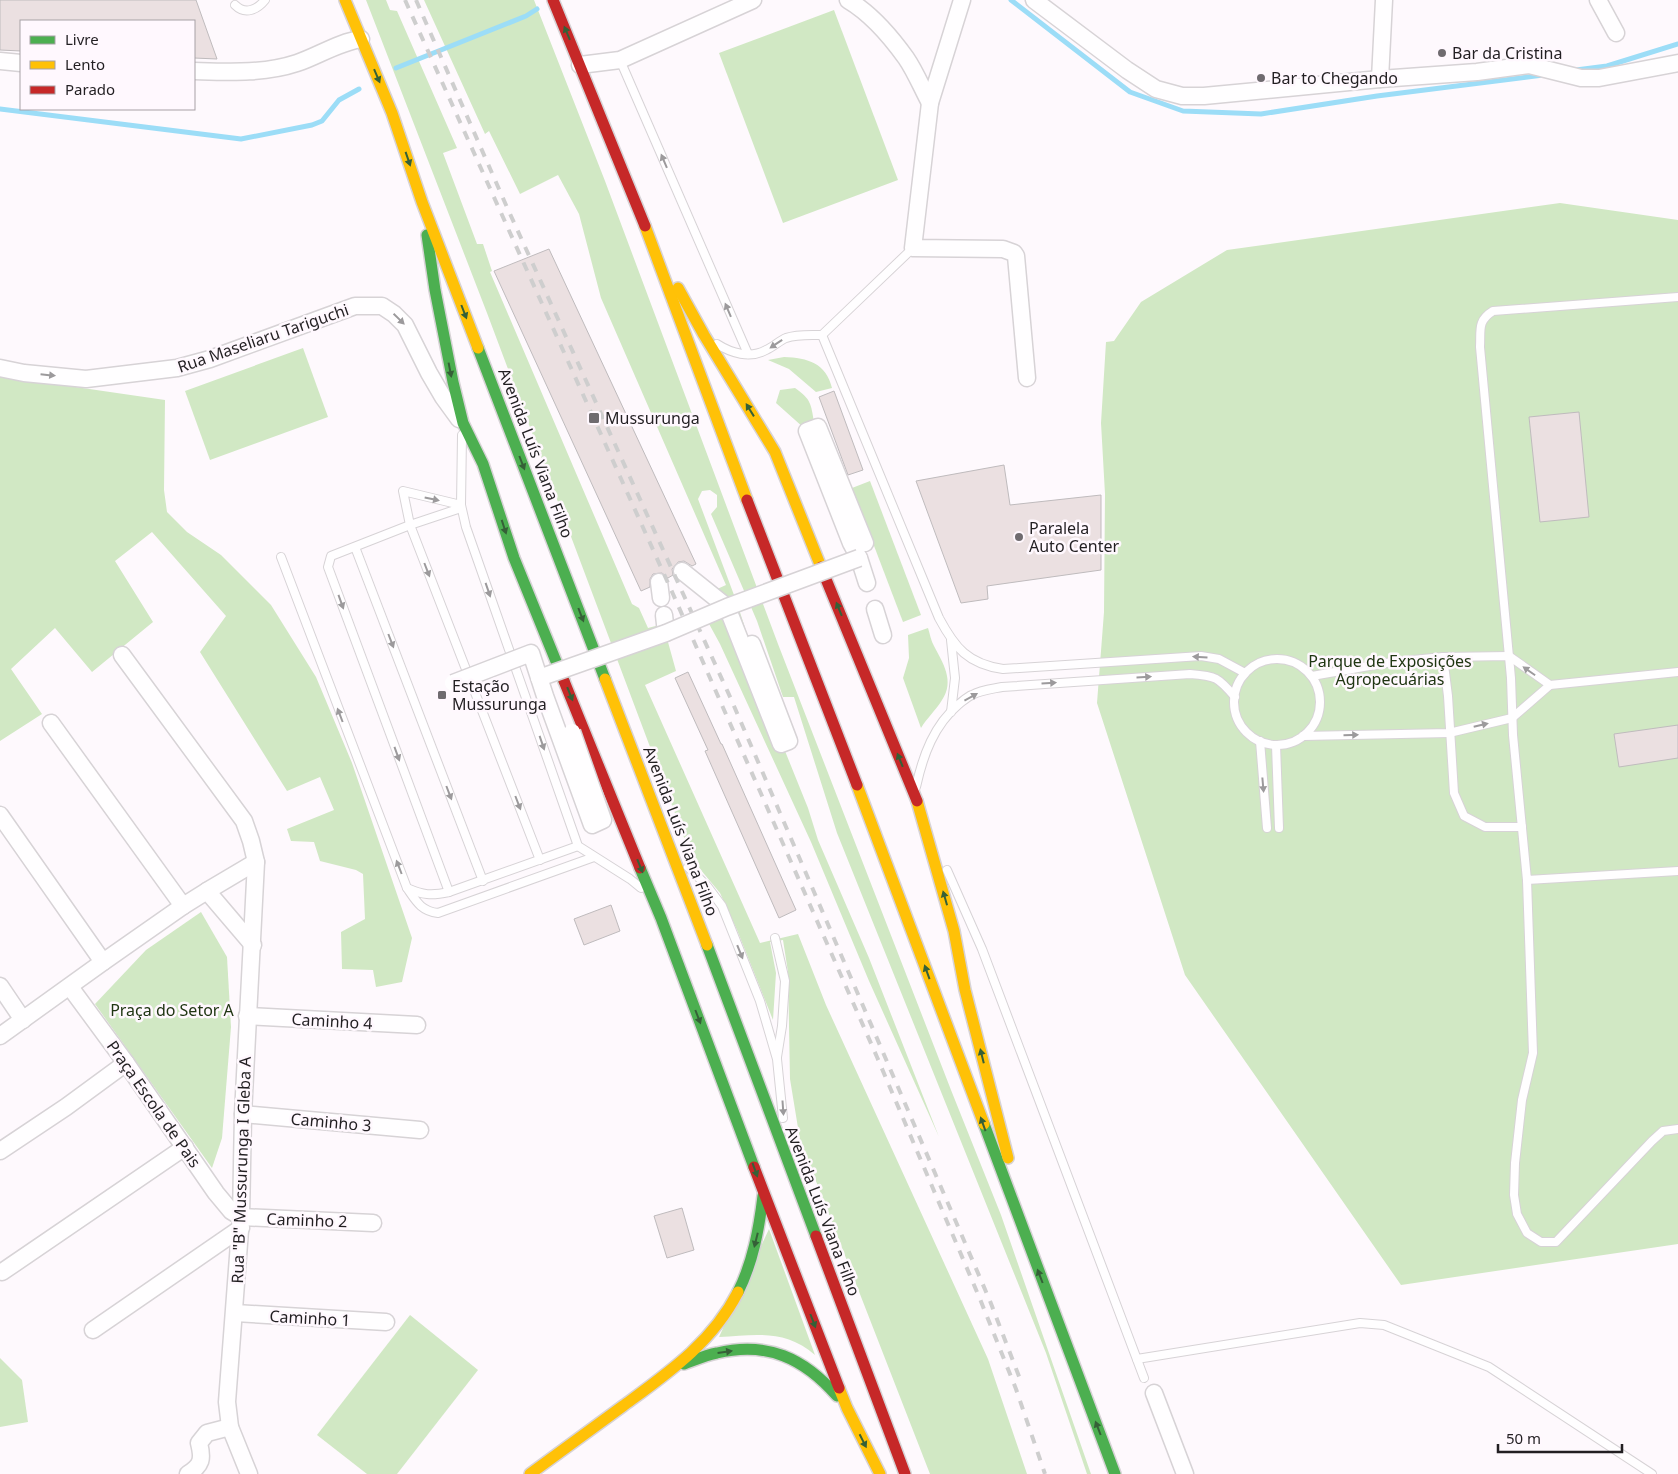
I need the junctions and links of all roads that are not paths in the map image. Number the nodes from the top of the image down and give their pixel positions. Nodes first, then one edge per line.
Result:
1 (265, 0) edge
2 (332, 0) edge
3 (345, 0) edge
4 (553, 0) edge
5 (753, 0) edge
6 (848, 0) edge
7 (962, 0) edge
8 (1034, 0) edge
9 (1384, 0) edge
10 (1598, 0) edge
11 (235, 5) dead end
12 (1616, 33) dead end
13 (359, 34) junction
14 (620, 60) junction
15 (0, 61) edge
16 (20, 63) edge
17 (1678, 63) edge
18 (580, 65) junction
19 (195, 71) edge
20 (1380, 79) junction
21 (930, 103) junction
22 (422, 202) junction
23 (650, 238) junction
24 (913, 248) junction
25 (1678, 297) edge
26 (704, 334) junction
27 (822, 335) junction
28 (748, 354) junction
29 (0, 368) edge
30 (1027, 378) dead end
31 (463, 423) junction
32 (461, 506) junction
33 (410, 525) junction
34 (355, 547) junction
35 (862, 551) junction
36 (281, 557) dead end
37 (682, 571) dead end
38 (659, 582) dead end
39 (867, 583) dead end
40 (661, 598) dead end
41 (726, 607) junction
42 (875, 609) dead end
43 (664, 615) dead end
44 (666, 633) junction
45 (883, 635) dead end
46 (951, 640) junction
47 (122, 656) dead end
48 (1508, 656) junction
49 (1443, 657) junction
50 (1678, 672) edge
51 (1245, 673) junction
52 (1312, 676) junction
53 (451, 677) dead end
54 (539, 678) junction
55 (1550, 685) junction
56 (1235, 697) junction
57 (772, 709) dead end
58 (950, 712) junction
59 (1512, 718) junction
60 (52, 723) dead end
61 (1449, 732) junction
62 (1303, 736) junction
63 (1260, 741) junction
64 (1276, 745) junction
65 (916, 801) junction
66 (594, 814) dead end
67 (0, 815) edge
68 (1267, 828) dead end
69 (1279, 828) dead end
70 (1522, 828) junction
71 (578, 846) junction
72 (671, 850) junction
73 (594, 857) junction
74 (540, 860) junction
75 (256, 862) junction
76 (1678, 871) edge
77 (1527, 880) junction
78 (482, 881) junction
79 (407, 888) junction
80 (207, 891) junction
81 (449, 892) junction
82 (183, 906) junction
83 (661, 918) junction
84 (775, 938) dead end
85 (253, 945) junction
86 (103, 962) junction
87 (0, 986) edge
88 (70, 987) junction
89 (247, 1016) junction
90 (23, 1020) junction
91 (417, 1025) dead end
92 (782, 1026) junction
93 (767, 1029) junction
94 (0, 1036) edge
95 (777, 1060) junction
96 (126, 1063) junction
97 (243, 1114) junction
98 (1678, 1129) edge
99 (420, 1130) dead end
100 (185, 1147) junction
101 (0, 1151) edge
102 (786, 1160) junction
103 (763, 1192) junction
104 (374, 1222) dead end
105 (241, 1223) junction
106 (1032, 1256) junction
107 (2, 1272) dead end
108 (235, 1314) junction
109 (386, 1322) dead end
110 (93, 1330) dead end
111 (1137, 1359) junction
112 (679, 1365) junction
113 (1144, 1378) dead end
114 (1154, 1393) dead end
115 (846, 1408) junction
116 (230, 1426) junction
117 (197, 1471) edge
118 (249, 1474) edge
119 (530, 1474) edge
120 (880, 1474) edge
121 (905, 1474) edge
122 (1115, 1474) edge
123 (1185, 1474) edge
124 (1652, 1474) edge

1 - 11 lane
2 - 13 main road, Avenida Luís Viana Filho
3 - 13 main road, Avenida Luís Viana Filho
18 -> 4 main road
5 - 14 street
6 - 21 street
7 - 21 street
8 - 20 street
9 - 20 street
10 - 12 street
13 - 19 street
13 -> 22 main road, Avenida Luís Viana Filho
14 - 18 street
28 -> 14 lane
15 - 16 street
17 - 20 street
18 - 23 main road
21 - 24 street
22 -> 31 main road, Avenida Luís Viana Filho
22 -> 72 main road, Avenida Luís Viana Filho
23 - 26 main road
106 -> 23 main road
24 - 27 lane
24 - 30 street
25 - 48 lane
26 - 28 lane
65 -> 26 main road
27 -> 28 lane
27 - 46 lane
29 -> 31 street, Rua Maseliaru Tariguchi
31 - 32 lane
31 -> 83 main road, Avenida Luís Viana Filho
32 - 33 lane
33 -> 32 lane
32 -> 71 lane
33 - 34 lane
33 -> 74 lane
34 -> 78 lane
34 -> 81 lane
35 - 35 street
35 - 39 street
35 - 41 street, bridge
79 -> 36 lane
37 - 41 street
38 - 40 street
41 - 44 street, bridge
41 - 57 street
42 - 45 street
43 - 44 street
44 - 54 street, bridge
51 -> 46 lane
46 - 58 lane
47 - 75 street, Rua "B" Mussurunga I Gleba A
48 - 49 lane
55 -> 48 lane
48 - 59 lane
49 - 52 lane
49 - 61 lane
50 - 55 lane
51 - 52 lane
51 - 56 lane
52 - 62 lane
53 - 54 street, bridge
54 - 66 street, bridge
55 - 59 lane
58 -> 56 lane
56 - 63 lane
58 - 65 lane
61 -> 59 lane
59 - 70 lane
60 - 82 street
62 -> 61 lane
61 - 70 lane
62 - 64 lane
63 - 64 lane
63 -> 68 lane
64 - 69 lane
106 -> 65 main road
65 - 111 lane
67 - 86 street
70 - 77 lane
71 - 73 lane
71 - 74 lane
72 -> 93 lane
72 - 102 main road, Avenida Luís Viana Filho
73 - 79 lane
73 - 83 lane
74 - 78 lane
75 - 80 street
75 - 85 street, Rua "B" Mussurunga I Gleba A
76 - 77 lane
77 - 98 lane
78 - 81 lane
79 - 81 lane
80 - 82 street
80 - 85 street
82 - 86 street
83 -> 103 main road, Avenida Luís Viana Filho
84 - 92 lane
85 - 89 street, Rua "B" Mussurunga I Gleba A
86 - 88 street
87 - 90 street
88 - 90 street
88 - 96 street, Praça Escola de Pais
89 - 91 street, Caminho 4
89 - 97 street, Rua "B" Mussurunga I Gleba A
90 - 94 street
92 - 93 lane
92 - 95 lane
93 - 95 lane
95 -> 102 lane
96 - 100 street, Praça Escola de Pais
96 - 101 street
97 - 99 street, Caminho 3
97 - 105 street, Rua "B" Mussurunga I Gleba A
100 - 105 street, Praça Escola de Pais
100 - 107 street
102 - 121 main road, Avenida Luís Viana Filho
103 -> 112 main road
103 -> 115 main road, Avenida Luís Viana Filho
104 - 105 street, Caminho 2
105 - 108 street, Rua "B" Mussurunga I Gleba A
105 - 110 street
122 -> 106 main road
108 - 109 street, Caminho 1
108 - 116 street, Rua "B" Mussurunga I Gleba A
111 - 113 lane
111 - 124 lane
112 -> 115 main road
112 - 119 main road
114 - 123 street
115 -> 120 main road, Avenida Luís Viana Filho
116 - 117 street
116 - 118 street, Rua "B" Mussurunga I Gleba A

